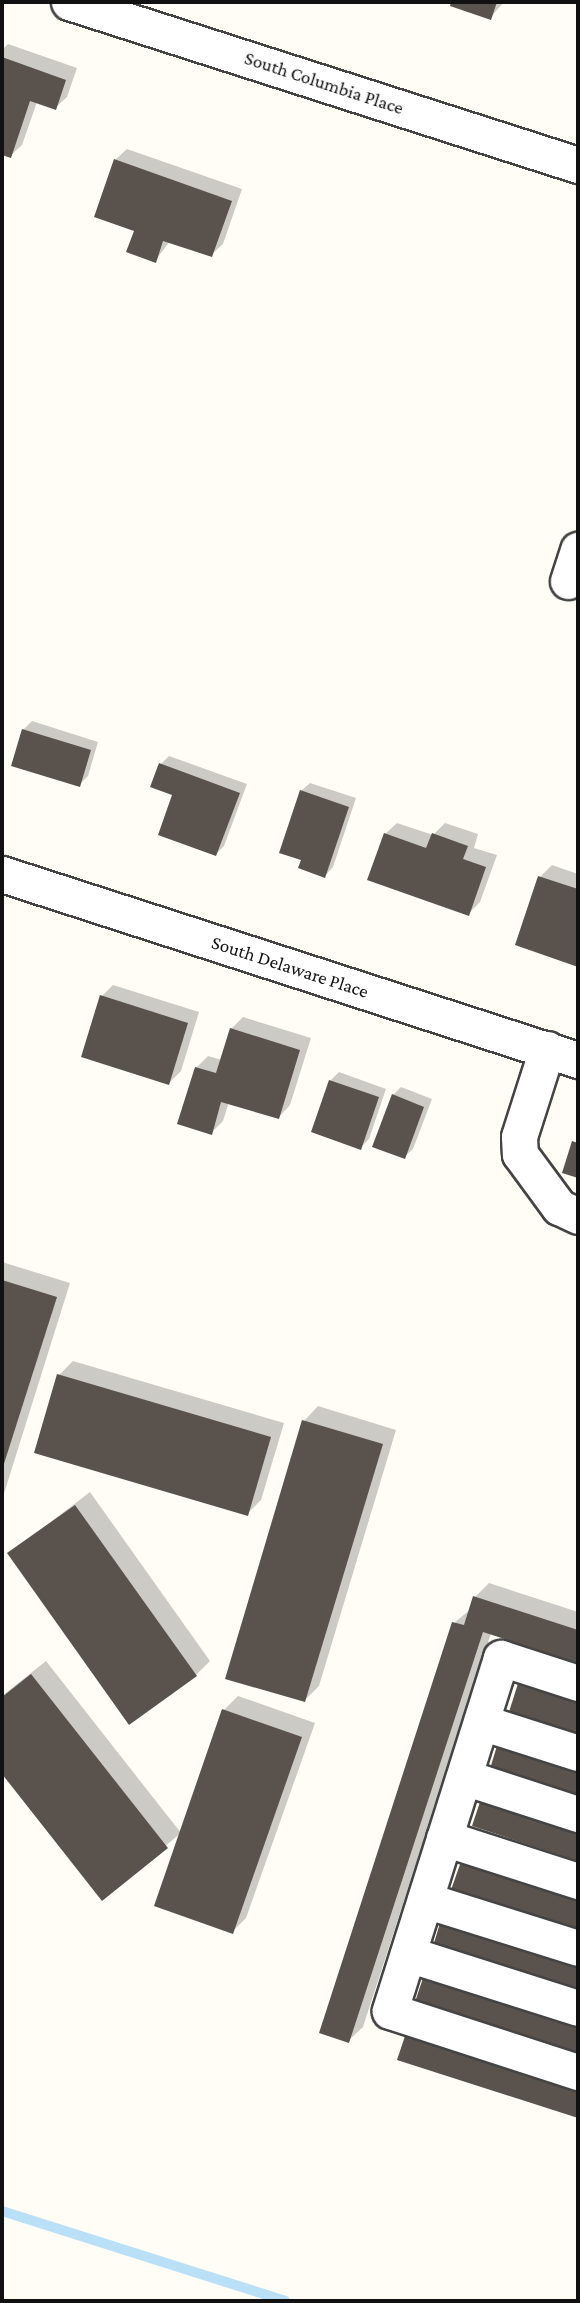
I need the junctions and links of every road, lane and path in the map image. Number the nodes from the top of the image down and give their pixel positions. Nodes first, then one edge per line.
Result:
1 (69, 2) edge
2 (578, 165) edge
3 (2, 874) edge
4 (563, 1054) edge
5 (578, 1216) edge
6 (578, 1683) edge
7 (481, 1722) junction
8 (578, 1753) edge
9 (464, 1777) junction
10 (578, 1814) edge
11 (444, 1838) junction
12 (578, 1881) edge
13 (425, 1900) junction
14 (578, 1948) edge
15 (408, 1954) junction
16 (578, 2008) edge
17 (578, 2072) edge

1 - 2 street, South Columbia Place
3 - 4 street, South Delaware Place
4 - 5 street
6 - 7 street
7 - 8 street
7 - 9 street
9 - 10 street
9 - 11 street
11 - 12 street
11 - 13 street
13 - 14 street
13 - 15 street
15 - 16 street
15 - 17 street

